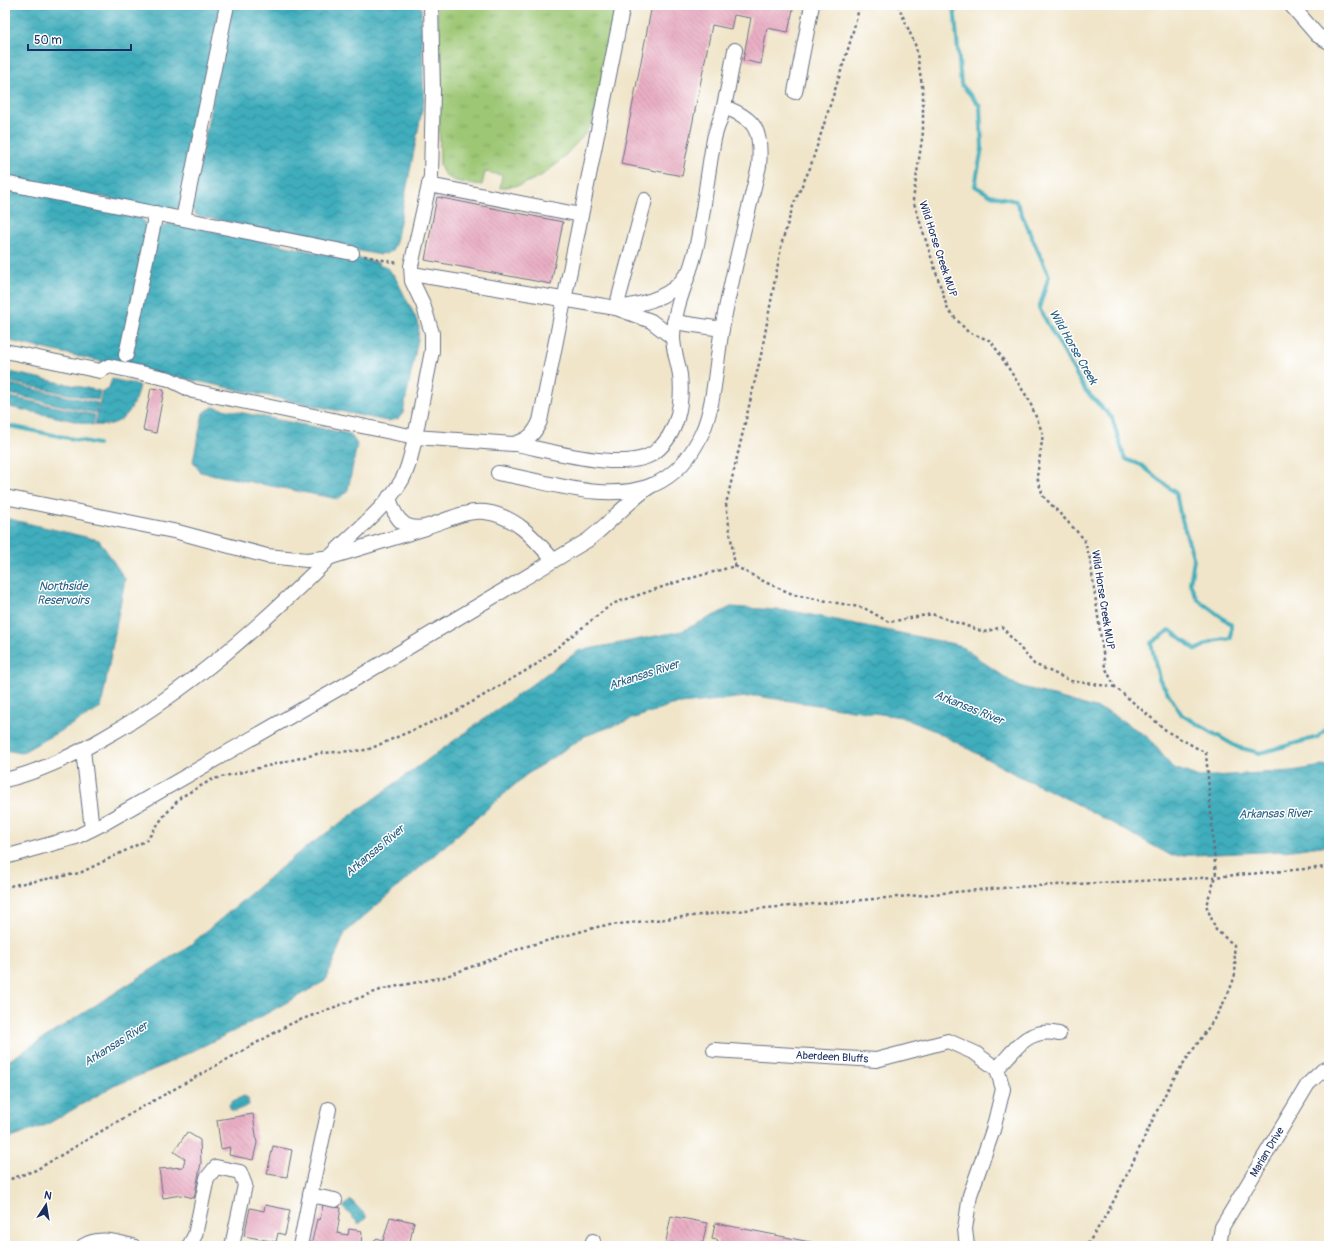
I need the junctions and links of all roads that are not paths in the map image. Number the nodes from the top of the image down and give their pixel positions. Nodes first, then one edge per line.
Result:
1 (227, 5) edge
2 (431, 5) edge
3 (623, 5) edge
4 (812, 5) edge
5 (1291, 5) edge
6 (1329, 42) edge
7 (735, 50) dead end
8 (795, 92) dead end
9 (724, 107) junction
10 (5, 183) edge
11 (429, 185) junction
12 (645, 200) dead end
13 (156, 213) junction
14 (581, 215) junction
15 (183, 219) junction
16 (352, 253) road end
17 (690, 268) junction
18 (412, 270) junction
19 (564, 300) junction
20 (616, 308) junction
21 (674, 322) junction
22 (722, 329) junction
23 (673, 338) junction
24 (5, 351) edge
25 (126, 355) dead end
26 (415, 437) junction
27 (513, 444) junction
28 (498, 473) dead end
29 (652, 485) junction
30 (5, 497) edge
31 (389, 497) junction
32 (426, 528) junction
33 (331, 557) junction
34 (553, 560) junction
35 (83, 750) junction
36 (5, 770) edge
37 (23, 775) junction
38 (5, 780) edge
39 (92, 829) junction
40 (6, 853) edge
41 (1059, 1034) dead end
42 (714, 1050) dead end
43 (1329, 1068) edge
44 (997, 1069) junction
45 (329, 1109) dead end
46 (197, 1190) dead end
47 (310, 1195) junction
48 (335, 1200) dead end
49 (190, 1245) edge
50 (83, 1246) edge
51 (132, 1246) edge
52 (232, 1246) edge
53 (300, 1246) edge
54 (967, 1246) edge
55 (1219, 1246) edge

1 - 15 street
2 - 11 street
3 - 14 street
4 - 8 street
5 - 6 street
7 - 9 street
9 - 17 street
9 - 22 street
10 - 13 street
11 - 14 street
11 - 18 street
12 - 20 street
13 - 15 street
13 - 25 street
14 - 19 street
15 - 16 street
17 - 20 street
17 - 21 street
18 - 19 street
18 - 26 street
19 - 20 street
19 - 27 street
20 - 23 street
21 - 22 street
21 - 23 street
22 - 29 street
23 - 27 street
24 - 26 street
26 - 27 street
26 - 31 street
28 - 29 street
29 - 34 street
30 - 33 street
31 - 32 street
31 - 33 street
32 - 33 street
32 - 34 street
33 - 35 street
34 - 39 street
35 - 37 street
35 - 39 street
36 - 37 street
37 - 38 street
39 - 40 street
41 - 44 street
42 - 44 street, Aberdeen Bluffs
43 - 55 street, Marian Drive
44 - 54 street
45 - 47 street
46 - 49 street
47 - 48 street
47 - 53 street
49 - 52 street
50 - 51 street

